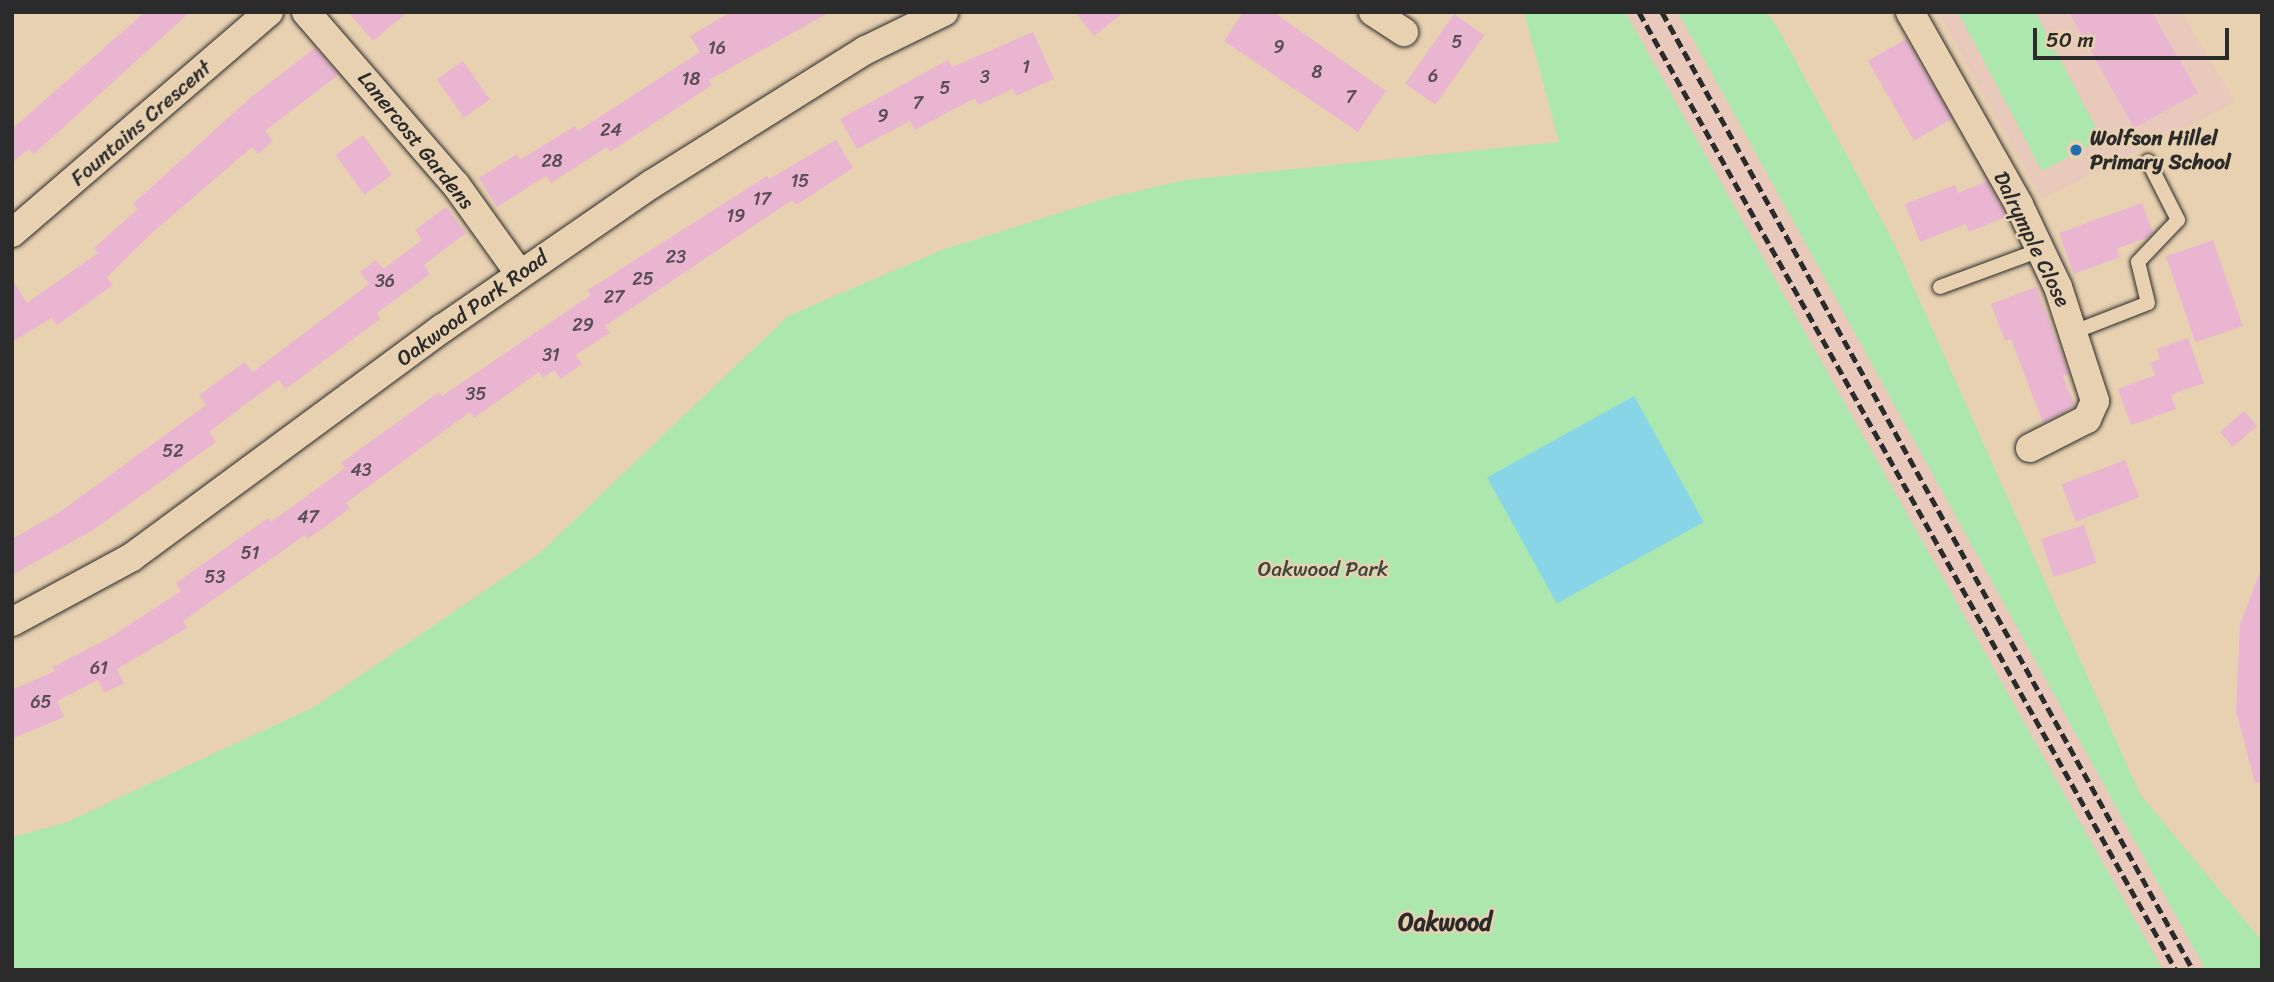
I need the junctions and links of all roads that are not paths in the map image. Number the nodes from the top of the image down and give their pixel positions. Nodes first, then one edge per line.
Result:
1 (269, 12) edge
2 (306, 12) edge
3 (944, 12) edge
4 (1373, 12) edge
5 (1910, 12) edge
6 (1404, 33) dead end
7 (2148, 161) dead end
8 (12, 233) edge
9 (2040, 250) junction
10 (519, 273) junction
11 (1940, 287) dead end
12 (2074, 332) junction
13 (2030, 448) dead end
14 (12, 622) edge

1 - 8 street, Fountains Crescent
2 - 10 street, Lanercost Gardens
3 - 10 street, Oakwood Park Road
4 - 6 street
5 - 9 street, Dalrymple Close
7 - 12 lane
9 - 11 lane
9 - 12 street, Dalrymple Close
10 - 14 street, Oakwood Park Road
12 - 13 street, Dalrymple Close

